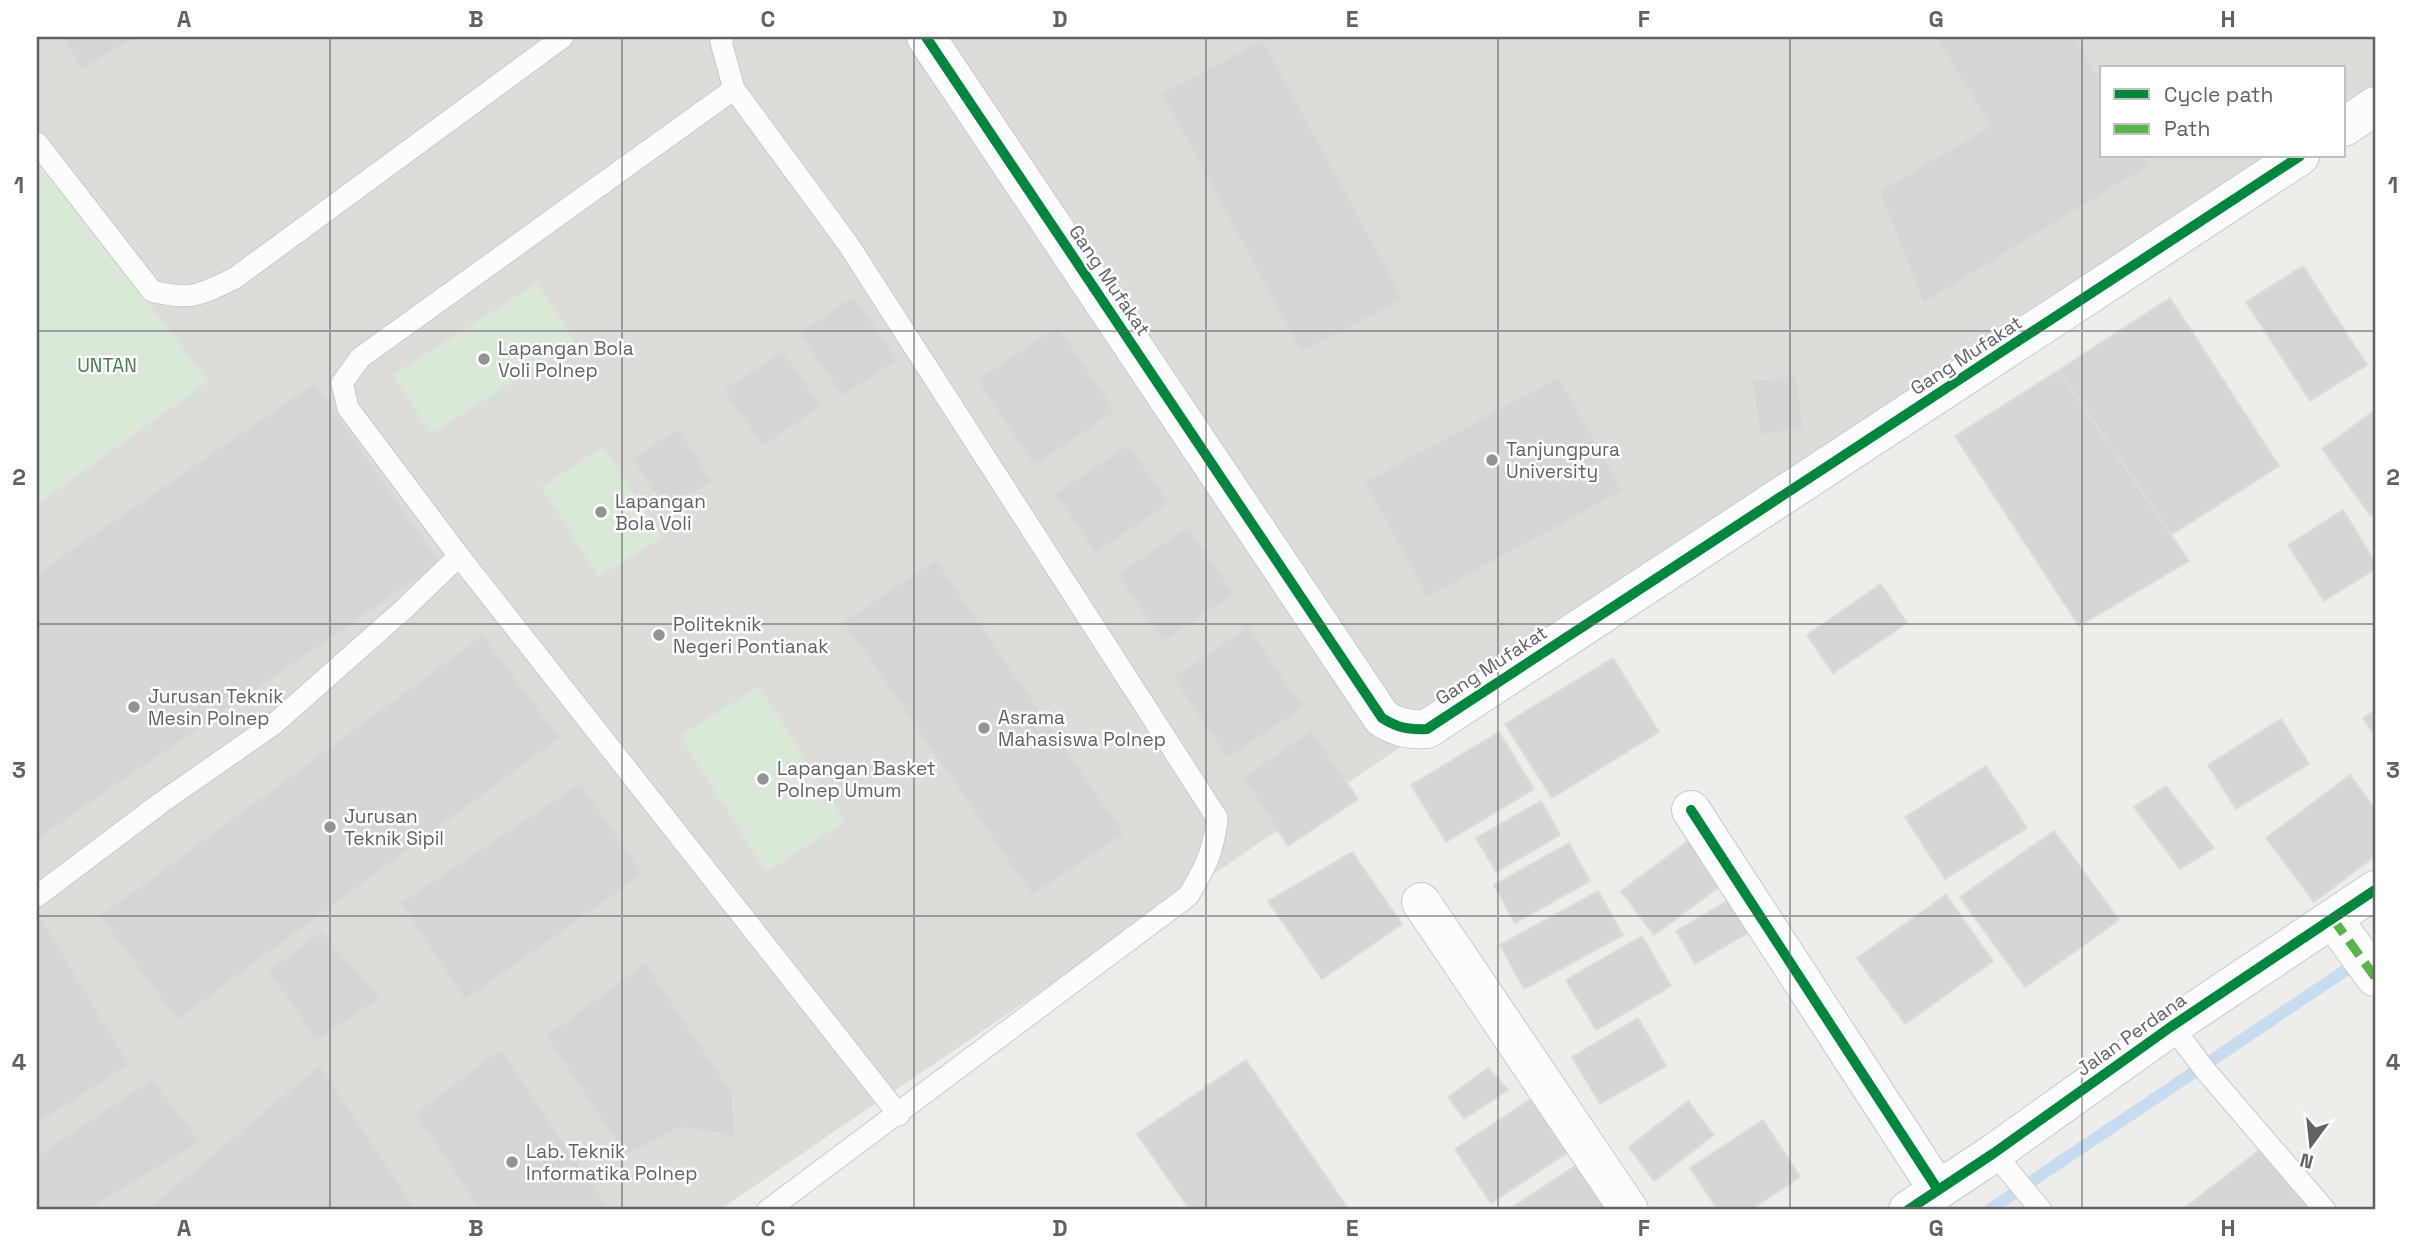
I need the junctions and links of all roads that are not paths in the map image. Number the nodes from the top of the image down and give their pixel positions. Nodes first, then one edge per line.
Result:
1 (563, 37) edge
2 (723, 37) edge
3 (926, 37) edge
4 (734, 89) junction
5 (2375, 106) edge
6 (2346, 126) edge
7 (37, 143) edge
8 (2297, 158) edge
9 (459, 556) junction
10 (1691, 810) dead end
11 (2375, 890) edge
12 (37, 895) edge
13 (1421, 902) dead end
14 (2341, 931) junction
15 (2375, 976) edge
16 (2190, 1050) junction
17 (899, 1115) junction
18 (2003, 1164) junction
19 (1923, 1200) edge
20 (768, 1210) edge
21 (1629, 1210) edge
22 (2041, 1210) edge
23 (2326, 1210) edge

1 - 7 lane
2 - 4 lane
3 - 8 street, Gang Mufakat
4 - 9 lane
4 - 17 lane
5 - 6 street
9 - 12 lane
9 - 17 lane
10 - 19 street
11 - 14 street, Jalan Perdana
13 - 21 street
14 - 15 street
14 - 16 street, Jalan Perdana
16 - 18 street, Jalan Perdana
16 - 23 lane
17 - 20 lane
18 - 19 street, Jalan Perdana
18 - 22 lane

